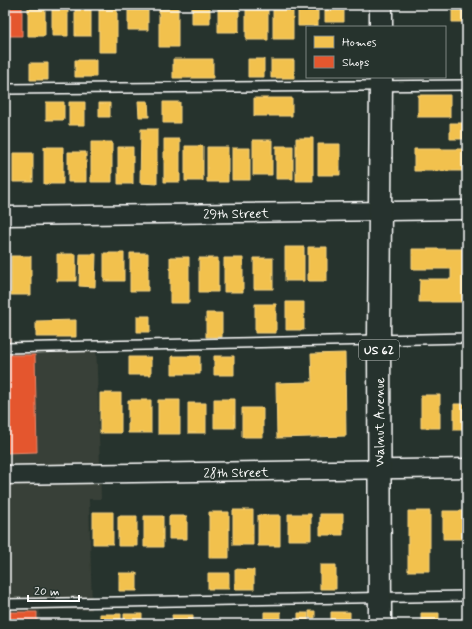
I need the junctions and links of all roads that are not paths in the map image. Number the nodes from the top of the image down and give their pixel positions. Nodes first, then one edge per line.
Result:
1 (381, 5) edge
2 (381, 26) edge
3 (381, 82) edge
4 (467, 85) edge
5 (5, 89) edge
6 (467, 210) edge
7 (381, 212) junction
8 (5, 216) edge
9 (467, 338) edge
10 (379, 339) junction
11 (5, 348) edge
12 (467, 468) edge
13 (379, 470) junction
14 (5, 475) edge
15 (467, 596) edge
16 (379, 598) junction
17 (5, 604) edge
18 (380, 624) edge

1 - 2 main road
3 - 4 lane
3 - 5 lane
3 - 7 main road, Walnut Avenue / US 62
6 - 7 street, 29th Street
7 - 8 street, 29th Street
7 - 10 main road, Walnut Avenue / US 62
9 - 10 lane
10 - 11 lane
10 - 13 main road, Walnut Avenue / US 62
12 - 13 street, 28th Street
13 - 14 street, 28th Street
13 - 16 main road, Walnut Avenue / US 62
15 - 16 lane
16 - 17 lane
16 - 18 main road, Walnut Avenue / US 62

